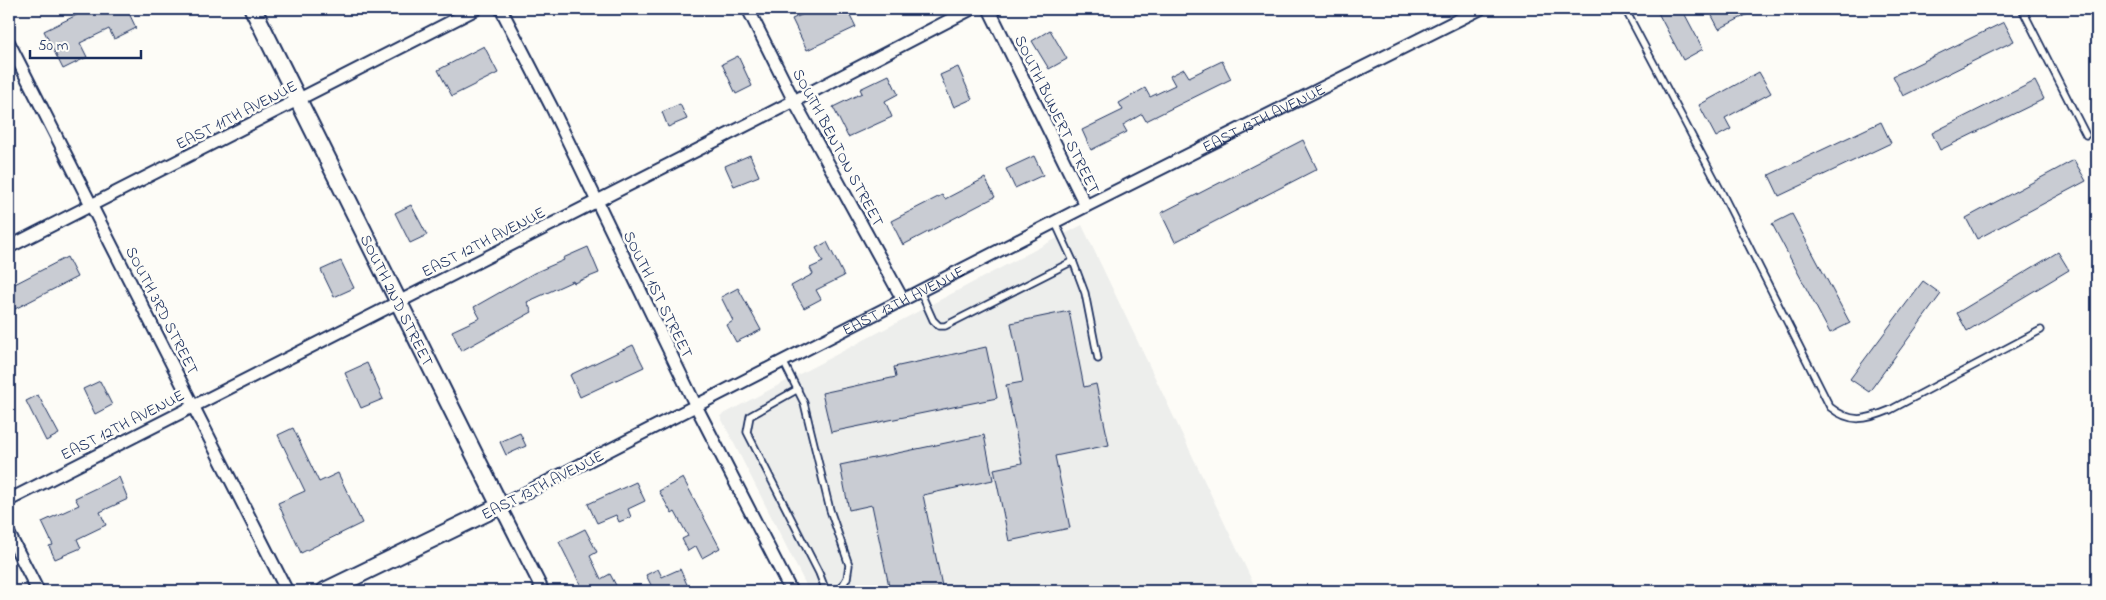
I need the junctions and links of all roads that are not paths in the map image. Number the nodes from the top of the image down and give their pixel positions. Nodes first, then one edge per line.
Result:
1 (253, 9) edge
2 (476, 9) edge
3 (501, 9) edge
4 (748, 9) edge
5 (971, 9) edge
6 (989, 9) edge
7 (1480, 9) edge
8 (1625, 9) edge
9 (2022, 9) edge
10 (9, 43) edge
11 (300, 100) junction
12 (794, 101) junction
13 (2086, 135) dead end
14 (596, 202) junction
15 (91, 205) junction
16 (1086, 206) junction
17 (1055, 222) junction
18 (9, 246) edge
19 (1073, 261) junction
20 (920, 291) junction
21 (903, 300) junction
22 (399, 302) junction
23 (2041, 330) dead end
24 (1098, 359) dead end
25 (783, 361) junction
26 (798, 389) junction
27 (194, 406) junction
28 (696, 406) junction
29 (9, 500) edge
30 (500, 506) junction
31 (9, 534) edge
32 (38, 591) edge
33 (287, 591) edge
34 (325, 591) edge
35 (543, 591) edge
36 (791, 591) edge
37 (826, 591) edge
38 (839, 591) edge

1 - 11 street, SOUTH 2ND STREET
2 - 11 street, EAST 11TH AVENUE
3 - 14 street, SOUTH 1ST STREET
4 - 12 street, SOUTH BENTON STREET
5 - 12 street, EAST 12TH AVENUE
6 - 16 street, SOUTH BUNERT STREET
7 - 16 street, EAST 13TH AVENUE
8 - 23 lane
9 - 13 lane
10 - 15 street, SOUTH 3RD STREET
11 - 15 street, EAST 11TH AVENUE
11 - 22 street, SOUTH 2ND STREET
12 - 14 street, EAST 12TH AVENUE
12 - 21 street, SOUTH BENTON STREET
14 - 22 street, EAST 12TH AVENUE
14 - 28 street, SOUTH 1ST STREET
15 - 18 street, EAST 11TH AVENUE
15 - 27 street, SOUTH 3RD STREET
16 - 17 street, EAST 13TH AVENUE
17 - 19 lane
17 - 20 street, EAST 13TH AVENUE
19 - 20 lane
19 - 24 lane
20 - 21 street, EAST 13TH AVENUE
21 - 25 street, EAST 13TH AVENUE
22 - 27 street, EAST 12TH AVENUE
22 - 30 street, SOUTH 2ND STREET
25 - 26 lane
25 - 28 street, EAST 13TH AVENUE
26 - 37 lane
26 - 38 lane
27 - 29 street, EAST 12TH AVENUE
27 - 33 street, SOUTH 3RD STREET
28 - 30 street, EAST 13TH AVENUE
28 - 36 street, SOUTH 1ST STREET
30 - 34 street, EAST 13TH AVENUE
30 - 35 street, SOUTH 2ND STREET
31 - 32 street

